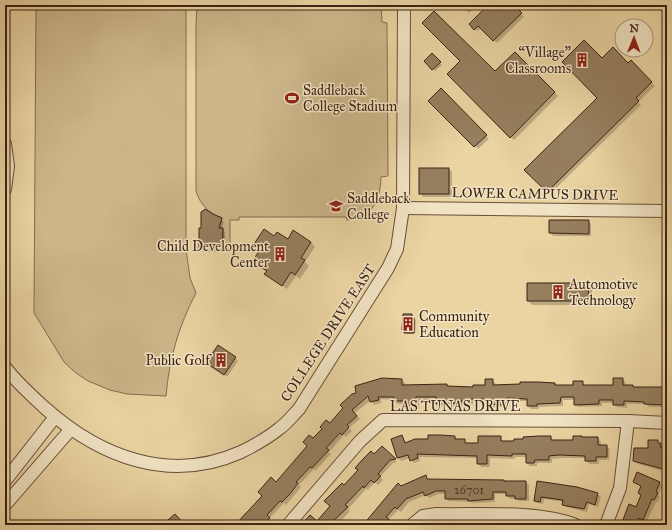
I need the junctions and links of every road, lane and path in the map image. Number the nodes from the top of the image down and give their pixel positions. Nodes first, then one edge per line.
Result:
1 (404, 5) edge
2 (5, 144) edge
3 (5, 189) edge
4 (403, 208) junction
5 (667, 211) edge
6 (5, 367) edge
7 (55, 417) junction
8 (628, 421) junction
9 (667, 423) edge
10 (71, 429) junction
11 (5, 481) edge
12 (5, 505) edge
13 (288, 525) edge
14 (412, 525) edge
15 (576, 525) edge
16 (606, 525) edge

1 - 4 street, COLLEGE DRIVE EAST
2 - 3 street
4 - 5 street, LOWER CAMPUS DRIVE
4 - 10 street, COLLEGE DRIVE EAST
6 - 7 street, COLLEGE DRIVE EAST
7 - 10 street, COLLEGE DRIVE EAST
7 - 11 street
8 - 9 street, LAS TUNAS DRIVE
8 - 13 street, LAS TUNAS DRIVE
8 - 16 street
10 - 12 street
14 - 15 street

